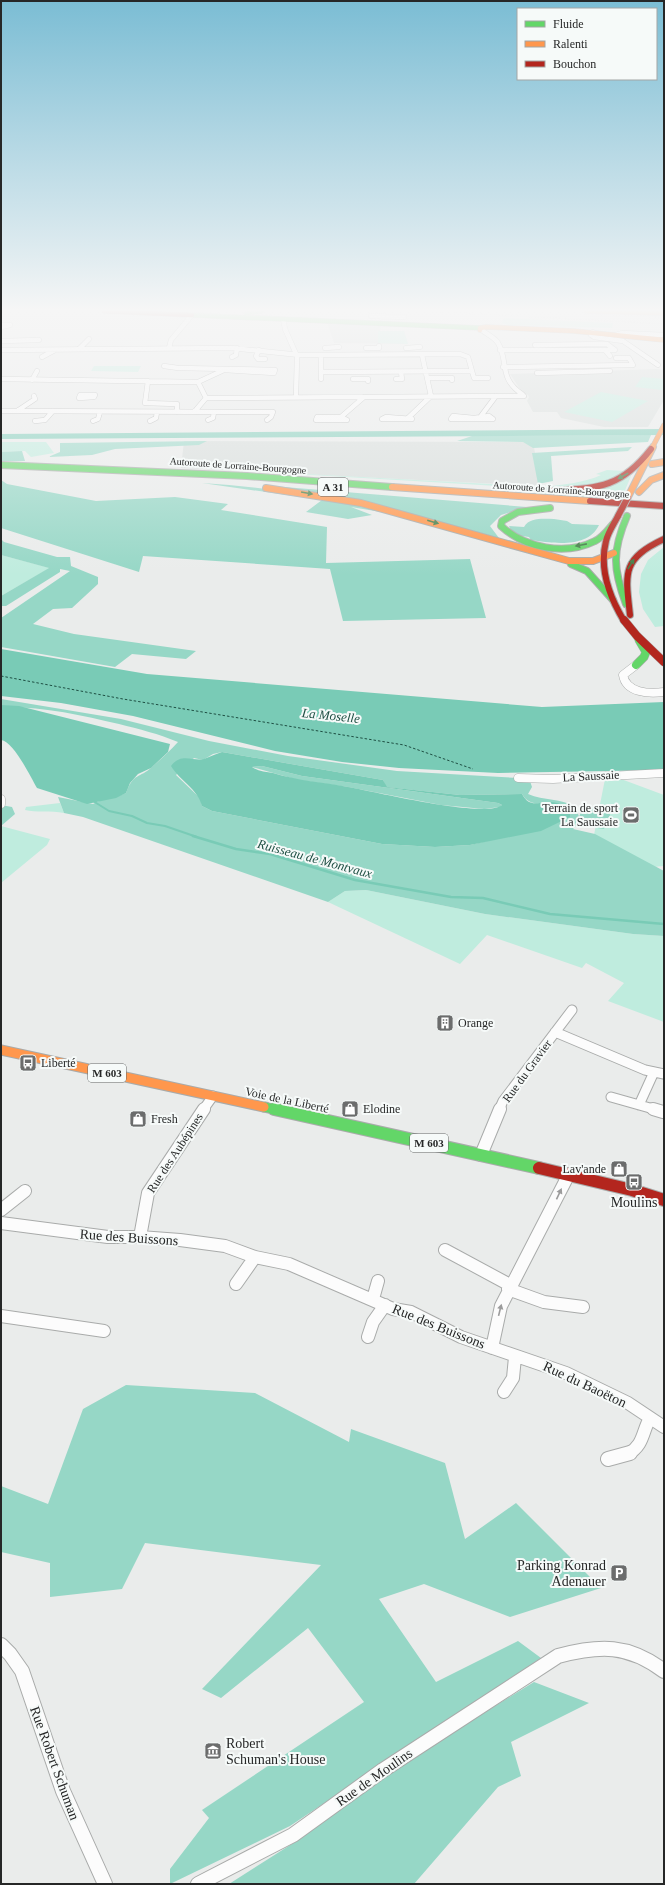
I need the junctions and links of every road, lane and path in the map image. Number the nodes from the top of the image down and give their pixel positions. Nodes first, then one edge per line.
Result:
1 (35, 399) edge
2 (146, 399) edge
3 (205, 399) edge
4 (362, 399) edge
5 (428, 399) edge
6 (495, 399) edge
7 (90, 402) dead end
8 (1, 411) edge
9 (17, 411) junction
10 (195, 411) junction
11 (53, 412) junction
12 (98, 412) junction
13 (157, 412) junction
14 (177, 412) junction
15 (214, 412) junction
16 (481, 416) junction
17 (408, 418) junction
18 (333, 419) dead end
19 (208, 420) dead end
20 (267, 420) dead end
21 (35, 421) dead end
22 (150, 421) dead end
23 (93, 422) dead end
24 (664, 425) edge
25 (661, 440) edge
26 (651, 449) junction
27 (664, 462) edge
28 (652, 464) junction
29 (1, 465) edge
30 (1, 470) edge
31 (45, 471) junction
32 (664, 475) edge
33 (247, 476) junction
34 (635, 483) junction
35 (634, 495) junction
36 (664, 505) edge
37 (664, 512) edge
38 (622, 516) junction
39 (613, 524) junction
40 (664, 539) edge
41 (614, 553) junction
42 (558, 559) junction
43 (604, 559) junction
44 (613, 600) junction
45 (630, 615) junction
46 (633, 632) junction
47 (661, 648) edge
48 (664, 663) edge
49 (636, 665) junction
50 (664, 692) edge
51 (664, 773) edge
52 (518, 778) dead end
53 (1, 799) edge
54 (1, 804) edge
55 (572, 1010) dead end
56 (555, 1032) junction
57 (1, 1050) edge
58 (659, 1073) edge
59 (213, 1096) junction
60 (611, 1097) dead end
61 (638, 1105) junction
62 (663, 1112) dead end
63 (481, 1155) junction
64 (569, 1174) junction
65 (25, 1191) dead end
66 (664, 1200) edge
67 (1, 1210) edge
68 (1, 1222) edge
69 (140, 1237) junction
70 (445, 1250) dead end
71 (255, 1257) junction
72 (378, 1280) dead end
73 (236, 1284) dead end
74 (509, 1287) junction
75 (373, 1299) junction
76 (385, 1305) junction
77 (583, 1307) dead end
78 (1, 1316) edge
79 (104, 1331) dead end
80 (368, 1336) dead end
81 (492, 1348) junction
82 (515, 1357) junction
83 (504, 1392) dead end
84 (650, 1418) junction
85 (664, 1427) edge
86 (608, 1459) dead end
87 (1, 1645) edge
88 (664, 1671) edge
89 (105, 1884) edge
90 (198, 1884) edge

1 - 9 street
2 - 14 street
3 - 10 street
4 - 18 street
5 - 17 street
6 - 16 street
7 - 12 street
8 - 9 street
9 - 11 street
10 - 14 street
10 - 15 street
11 - 12 street
11 - 21 street
12 - 13 street
12 - 23 street
13 - 14 street
13 - 22 street
15 - 19 street
15 - 20 street
16 - 16 street
17 - 17 street
24 - 25 main road
25 - 26 main road
25 - 28 main road
26 -> 33 main road
26 - 34 main road
27 - 28 main road
28 - 34 main road
28 - 35 main road
29 - 33 main road, Autoroute de Lorraine-Bourgogne / A 31
30 - 31 main road, Autoroute de Lorraine-Bourgogne / A 31
31 - 37 main road, Autoroute de Lorraine-Bourgogne / A 31
31 -> 42 main road
32 - 35 main road
33 - 36 main road, Autoroute de Lorraine-Bourgogne / A 31
34 - 35 main road
35 - 38 main road, bridge
39 -> 37 main road
38 - 39 main road
38 - 41 main road
39 - 43 main road
45 -> 40 main road
41 - 43 main road
41 - 45 main road
42 - 43 main road
42 - 44 main road
43 - 44 main road
44 - 46 main road
45 - 47 main road
46 - 48 main road
46 - 49 main road
48 - 49 main road
49 - 50 street
51 - 52 street, La Saussaie
53 - 54 street
55 - 56 street, Rue du Gravier
56 - 58 street, Rue du Gravier
56 - 63 street, Rue du Gravier
57 - 59 main road, Voie de la Liberté / M 603
58 - 61 street, Rue du Gravier
59 - 63 main road, Voie de la Liberté / M 603
59 - 69 street, Rue des Aubépines
60 - 61 street
61 - 62 street
63 - 64 main road, Voie de la Liberté / M 603
64 - 66 main road, M 603
74 -> 64 street
65 - 67 street
68 - 69 street, Rue des Buissons
69 - 71 street, Rue des Buissons
70 - 74 street
71 - 73 street
71 - 75 street, Rue des Buissons
72 - 75 street
74 - 77 street
81 -> 74 street
75 - 76 street, Rue des Buissons
76 - 80 street, Rue des Buissons
76 - 81 street, Rue des Buissons
78 - 79 street
81 - 82 street, Rue du Baoëton
82 - 83 street
82 - 84 street, Rue du Baoëton
84 - 85 street, Rue du Baoëton
84 - 86 street
87 - 89 street, Rue Robert Schuman
88 - 90 street, Rue de Moulins

